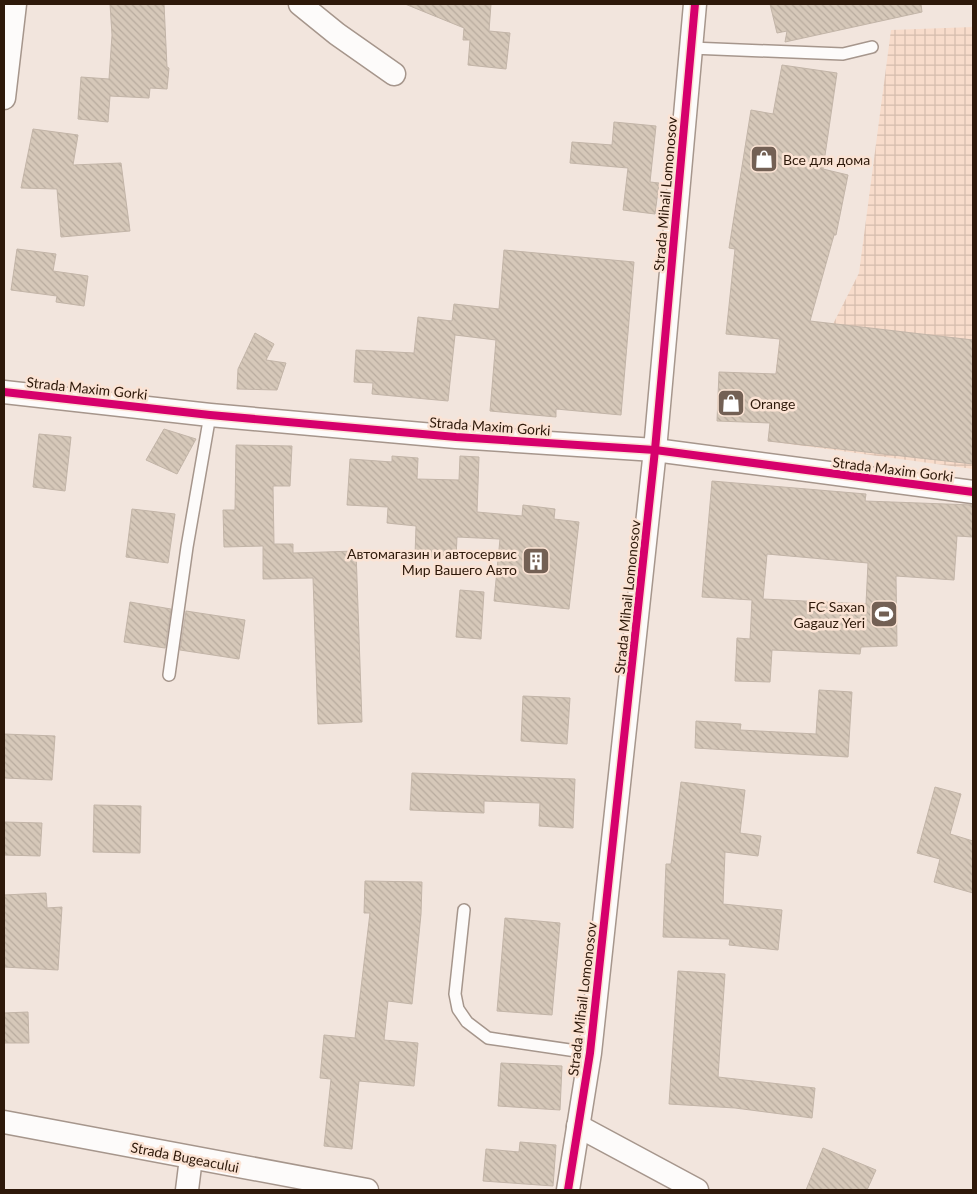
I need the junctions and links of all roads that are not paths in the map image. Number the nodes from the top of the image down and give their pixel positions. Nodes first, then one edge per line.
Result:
1 (15, 4) edge
2 (300, 4) edge
3 (695, 4) edge
4 (872, 47) dead end
5 (691, 48) junction
6 (394, 74) dead end
7 (4, 98) edge
8 (4, 392) edge
9 (210, 415) junction
10 (655, 450) junction
11 (973, 492) edge
12 (169, 675) dead end
13 (464, 910) dead end
14 (590, 1053) junction
15 (4, 1122) edge
16 (578, 1126) junction
17 (191, 1158) junction
18 (187, 1190) edge
19 (368, 1190) edge
20 (568, 1190) edge
21 (697, 1190) edge

1 - 7 street
2 - 6 street
3 - 5 street, Strada Mihail Lomonosov
4 - 5 lane
5 - 10 street, Strada Mihail Lomonosov
8 - 9 street, Strada Maxim Gorki
9 - 10 street, Strada Maxim Gorki
9 - 12 lane
10 - 11 street, Strada Maxim Gorki
10 - 14 street, Strada Mihail Lomonosov
13 - 14 lane
14 - 16 street, Strada Mihail Lomonosov
15 - 17 street, Strada Bugeacului
16 - 20 street, Strada Mihail Lomonosov
16 - 21 street
17 - 18 street
17 - 19 street, Strada Bugeacului

